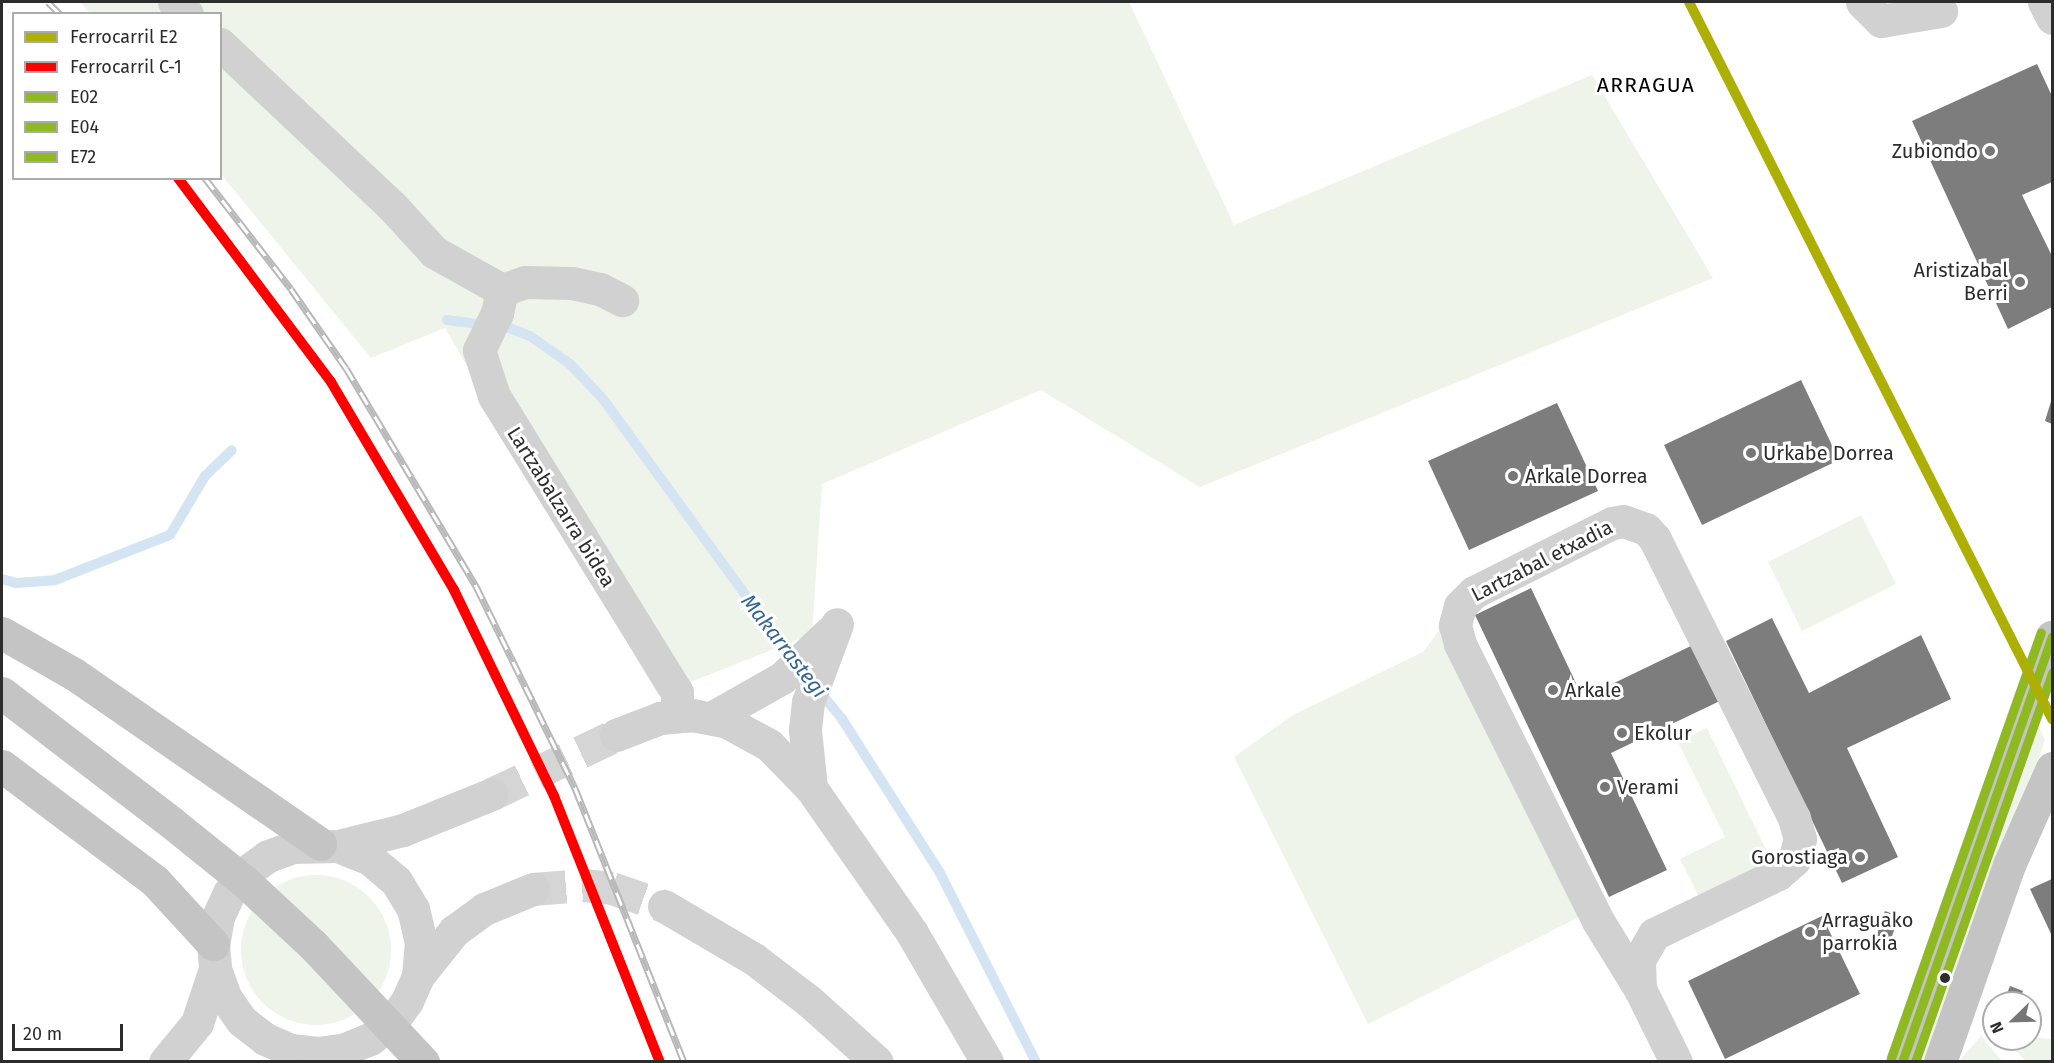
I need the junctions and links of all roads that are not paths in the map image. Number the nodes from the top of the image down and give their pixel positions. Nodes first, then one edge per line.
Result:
1 (1863, 2) edge
2 (2044, 2) edge
3 (1941, 11) dead end
4 (2052, 18) edge
5 (222, 46) edge
6 (622, 300) dead end
7 (499, 301) junction
8 (2, 633) edge
9 (2052, 637) edge
10 (2, 693) edge
11 (677, 716) junction
12 (711, 718) junction
13 (616, 735) tunnel mouth
14 (2, 766) edge
15 (2052, 768) edge
16 (811, 788) junction
17 (492, 794) tunnel mouth
18 (329, 845) junction
19 (533, 889) tunnel mouth
20 (664, 906) tunnel mouth
21 (214, 957) junction
22 (418, 976) junction
23 (1640, 989) junction
24 (291, 1050) junction
25 (165, 1062) edge
26 (261, 1062) edge
27 (423, 1062) edge
28 (877, 1062) edge
29 (987, 1062) edge
30 (1676, 1062) edge
31 (1902, 1062) edge
32 (1940, 1062) edge

1 - 3 street
2 - 4 street
5 - 7 street
6 - 7 street
7 - 11 street, Lartzabalzarra bidea
8 - 18 main road
9 - 31 main road
10 - 27 main road, bridge
11 - 12 street
11 - 13 street
12 - 16 street
12 - 16 street
14 - 21 main road
15 - 32 main road
16 - 29 street
17 - 18 street
18 - 21 street
18 - 22 street
19 - 22 street
20 - 28 street
21 - 24 street
21 - 25 street
22 - 24 street
23 - 23 street, Lartzabal etxadia
23 - 30 street, Lartzabal etxadia
24 - 26 street

